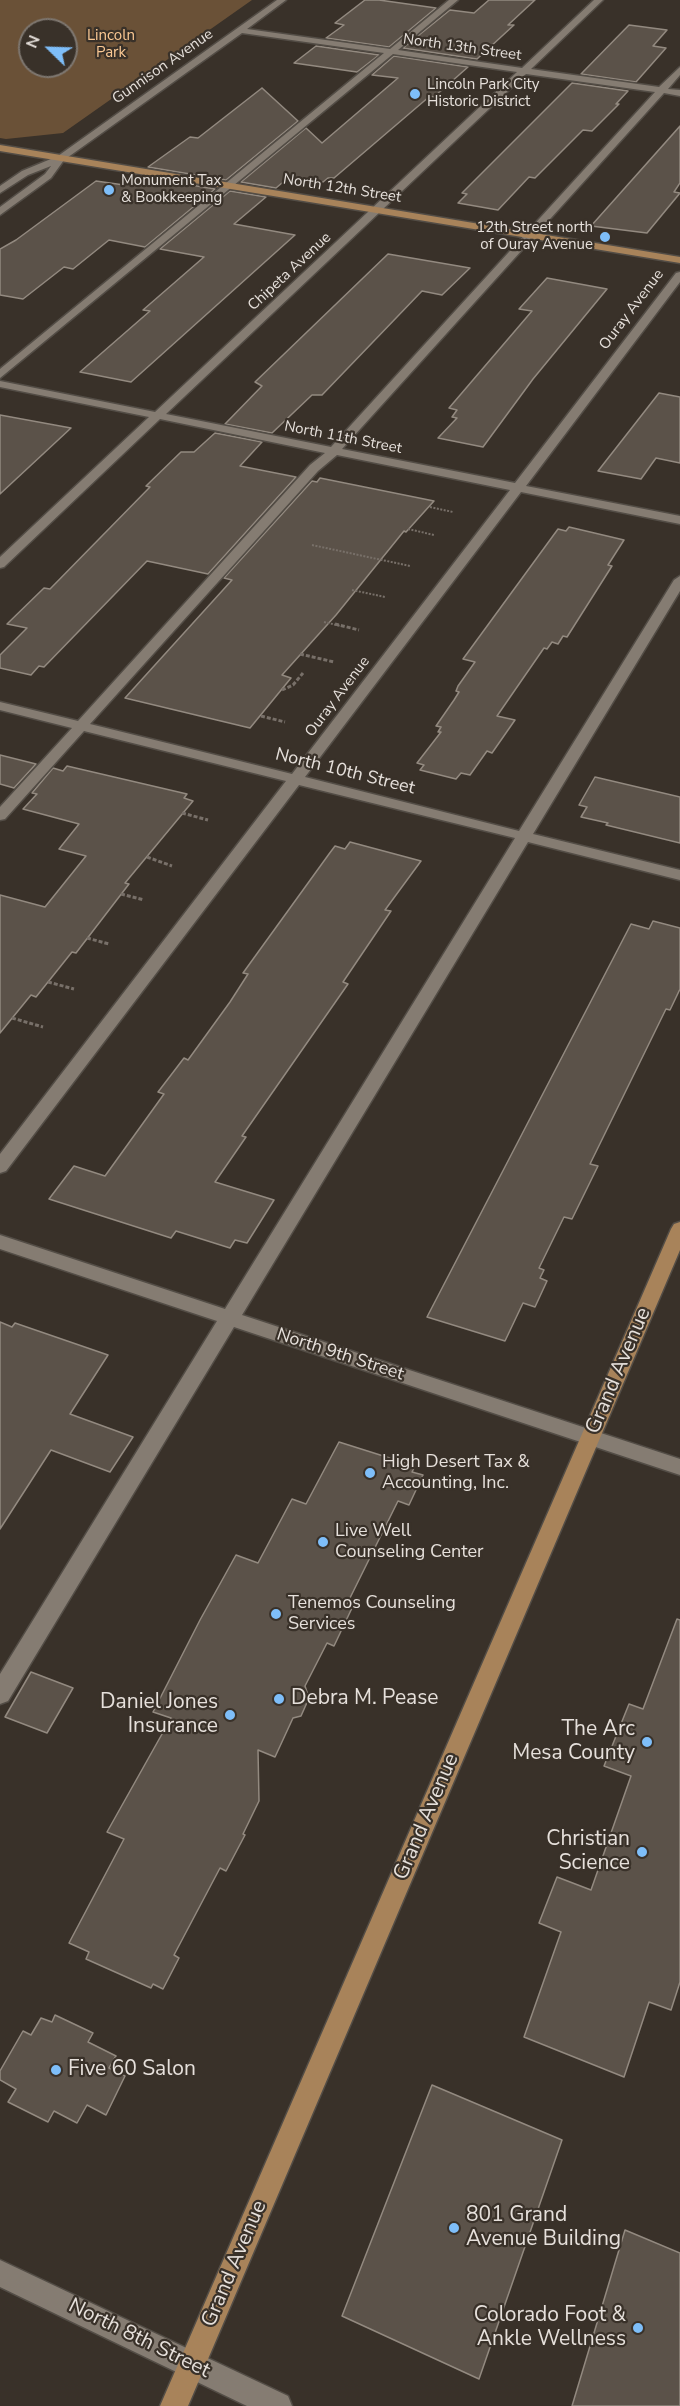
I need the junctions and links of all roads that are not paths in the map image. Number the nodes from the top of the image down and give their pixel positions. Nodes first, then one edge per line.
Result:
1 (282, 0) edge
2 (454, 0) edge
3 (599, 0) edge
4 (240, 30) junction
5 (391, 52) junction
6 (680, 70) edge
7 (525, 71) junction
8 (662, 90) junction
9 (680, 93) edge
10 (0, 148) edge
11 (61, 158) junction
12 (230, 186) junction
13 (0, 190) edge
14 (377, 210) junction
15 (0, 212) edge
16 (530, 235) junction
17 (680, 260) edge
18 (680, 275) edge
19 (0, 375) edge
20 (0, 384) edge
21 (158, 416) junction
22 (333, 451) junction
23 (518, 488) junction
24 (680, 520) edge
25 (0, 564) edge
26 (680, 580) edge
27 (0, 706) edge
28 (82, 727) junction
29 (296, 779) junction
30 (0, 816) edge
31 (524, 836) junction
32 (680, 875) edge
33 (0, 1167) edge
34 (680, 1229) edge
35 (0, 1242) edge
36 (229, 1318) junction
37 (590, 1438) junction
38 (680, 1467) edge
39 (0, 1694) edge
40 (0, 2273) edge
41 (192, 2365) junction
42 (174, 2406) edge
43 (278, 2406) edge

1 - 4 street, Gunnison Avenue
2 - 5 street
3 - 7 street, Chipeta Avenue
4 - 5 street, North 13th Street
4 - 11 street, Gunnison Avenue
5 - 7 street, North 13th Street
5 - 12 street
6 - 8 street
7 - 8 street, North 13th Street
7 - 14 street, Chipeta Avenue
8 - 9 street, North 13th Street
8 - 16 street
10 - 11 main road, North 12th Street
11 - 12 main road, North 12th Street
11 - 13 street, Gunnison Avenue
11 - 15 street, Gunnison Avenue
12 - 14 main road, North 12th Street
12 - 19 street
14 - 16 main road, North 12th Street
14 - 21 street, Chipeta Avenue
16 - 17 main road, North 12th Street
16 - 22 street
18 - 23 street, Ouray Avenue
20 - 21 street, North 11th Street
21 - 22 street, North 11th Street
21 - 25 street, Chipeta Avenue
22 - 23 street, North 11th Street
22 - 28 street
23 - 24 street, North 11th Street
23 - 29 street, Ouray Avenue
26 - 31 street
27 - 28 street, North 10th Street
28 - 29 street, North 10th Street
28 - 30 street
29 - 31 street, North 10th Street
29 - 33 street, Ouray Avenue
31 - 32 street, North 10th Street
31 - 36 street
34 - 37 main road, Grand Avenue
35 - 36 street, North 9th Street
36 - 37 street, North 9th Street
36 - 39 street
37 - 38 street, North 9th Street
37 - 41 main road, Grand Avenue
40 - 41 street, North 8th Street
41 - 42 main road, Grand Avenue
41 - 43 street, North 8th Street

